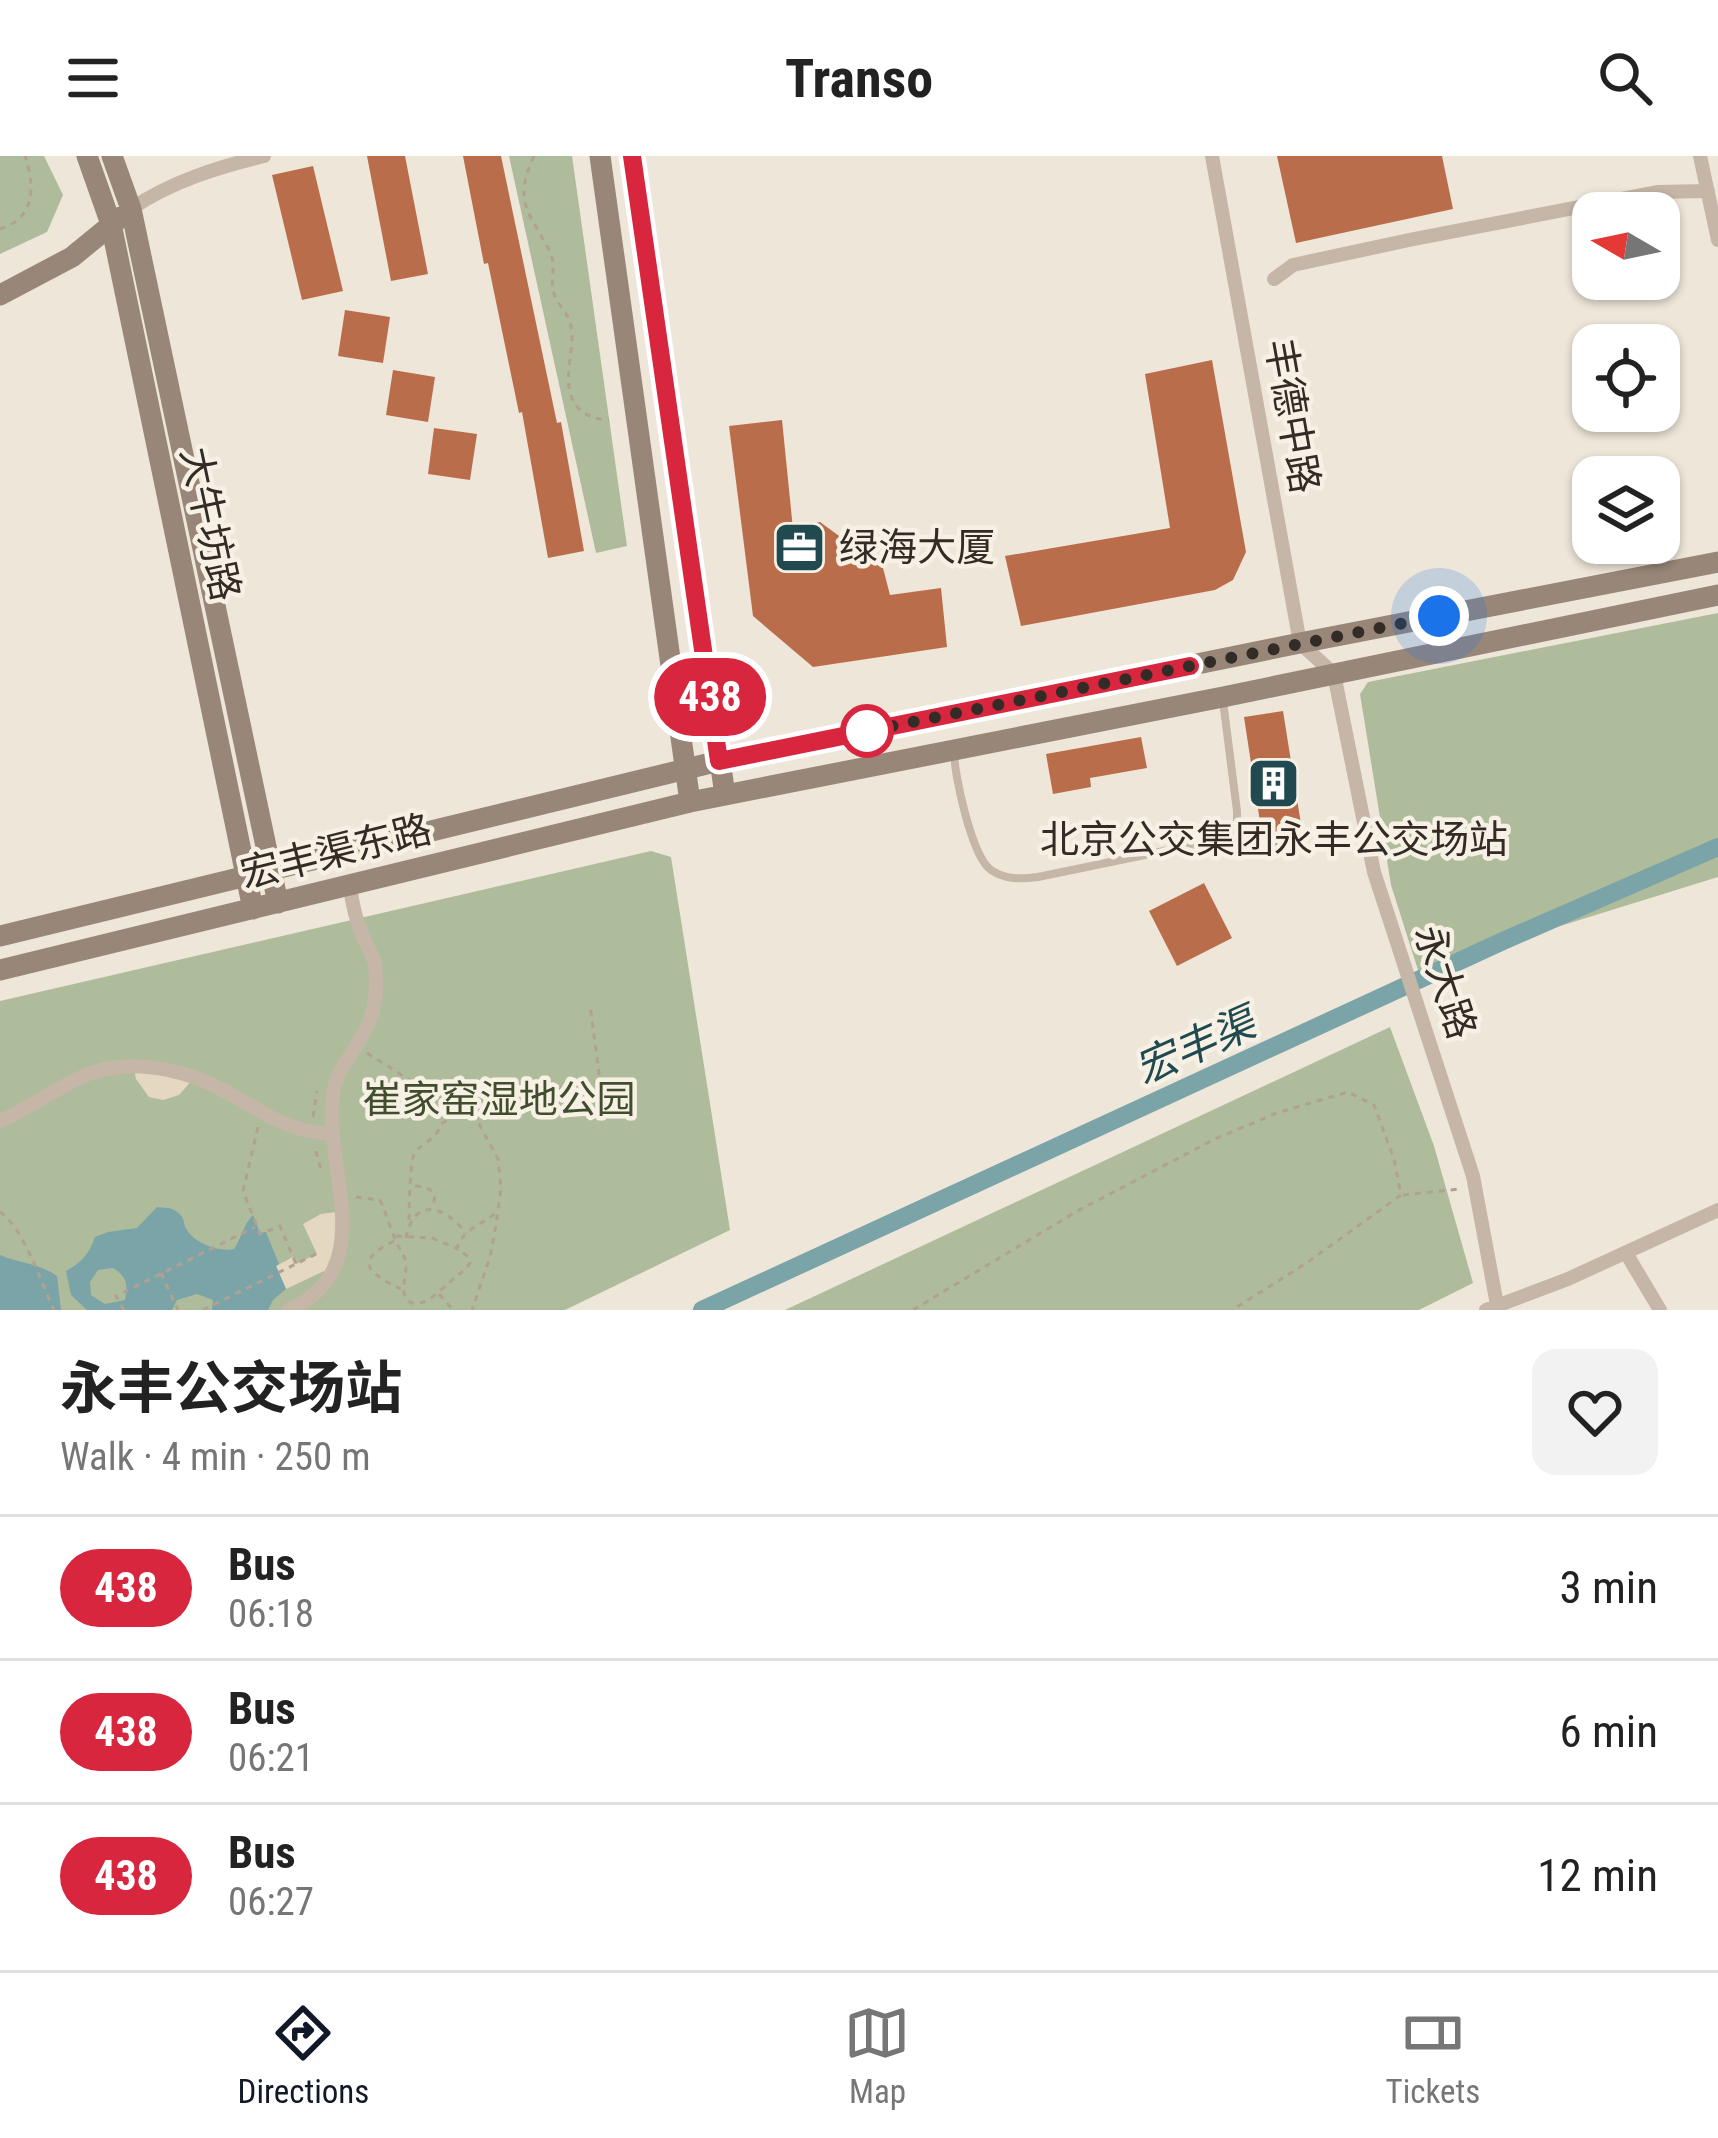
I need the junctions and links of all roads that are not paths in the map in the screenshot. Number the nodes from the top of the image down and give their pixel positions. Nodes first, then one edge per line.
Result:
1 (87, 156) edge
2 (112, 156) edge
3 (264, 156) edge
4 (600, 156) edge
5 (632, 156) edge
6 (1212, 156) edge
7 (1700, 156) edge
8 (1708, 191) junction
9 (131, 209) junction
10 (111, 224) junction
11 (1718, 240) edge
12 (1274, 279) dead end
13 (0, 295) edge
14 (1718, 562) edge
15 (1718, 595) edge
16 (1300, 643) junction
17 (1334, 674) junction
18 (1223, 697) junction
19 (954, 749) junction
20 (719, 761) junction
21 (687, 769) junction
22 (725, 795) junction
23 (690, 802) junction
24 (270, 871) junction
25 (245, 876) junction
26 (350, 885) junction
27 (278, 904) junction
28 (253, 909) junction
29 (0, 936) edge
30 (0, 970) edge
31 (0, 1121) edge
32 (333, 1134) junction
33 (1718, 1210) edge
34 (1626, 1253) junction
35 (1494, 1308) edge
36 (288, 1310) edge
37 (1660, 1310) edge

1 - 10 street, 大牛坊路
2 - 9 street, 大牛坊路
3 - 9 street
4 - 21 street
5 - 20 street
6 - 16 street, 丰德中路
7 - 8 street
8 - 11 street
8 - 12 street
9 - 10 street
9 - 24 street, 大牛坊路
10 - 13 street
10 - 25 street, 大牛坊路
14 - 16 street, 宏丰渠东路
15 - 17 street, 宏丰渠东路
16 - 17 street
16 - 20 street, 宏丰渠东路
17 - 18 street, 宏丰渠东路
17 - 35 street, 永大路
18 - 19 street, 宏丰渠东路
18 - 19 lane
19 - 22 street, 宏丰渠东路
20 - 21 street, 宏丰渠东路
20 - 22 street
21 - 23 street
21 - 24 street, 宏丰渠东路
22 - 23 street, 宏丰渠东路
23 - 26 street, 宏丰渠东路
24 - 25 street, 宏丰渠东路
24 - 27 street, 大牛坊路
25 - 28 street, 大牛坊路
25 - 29 street, 宏丰渠东路
26 - 27 street, 宏丰渠东路
26 - 32 street
27 - 28 street, 宏丰渠东路
28 - 30 street, 宏丰渠东路
31 - 32 street
32 - 36 street
33 - 34 street
34 - 35 street
34 - 37 street

